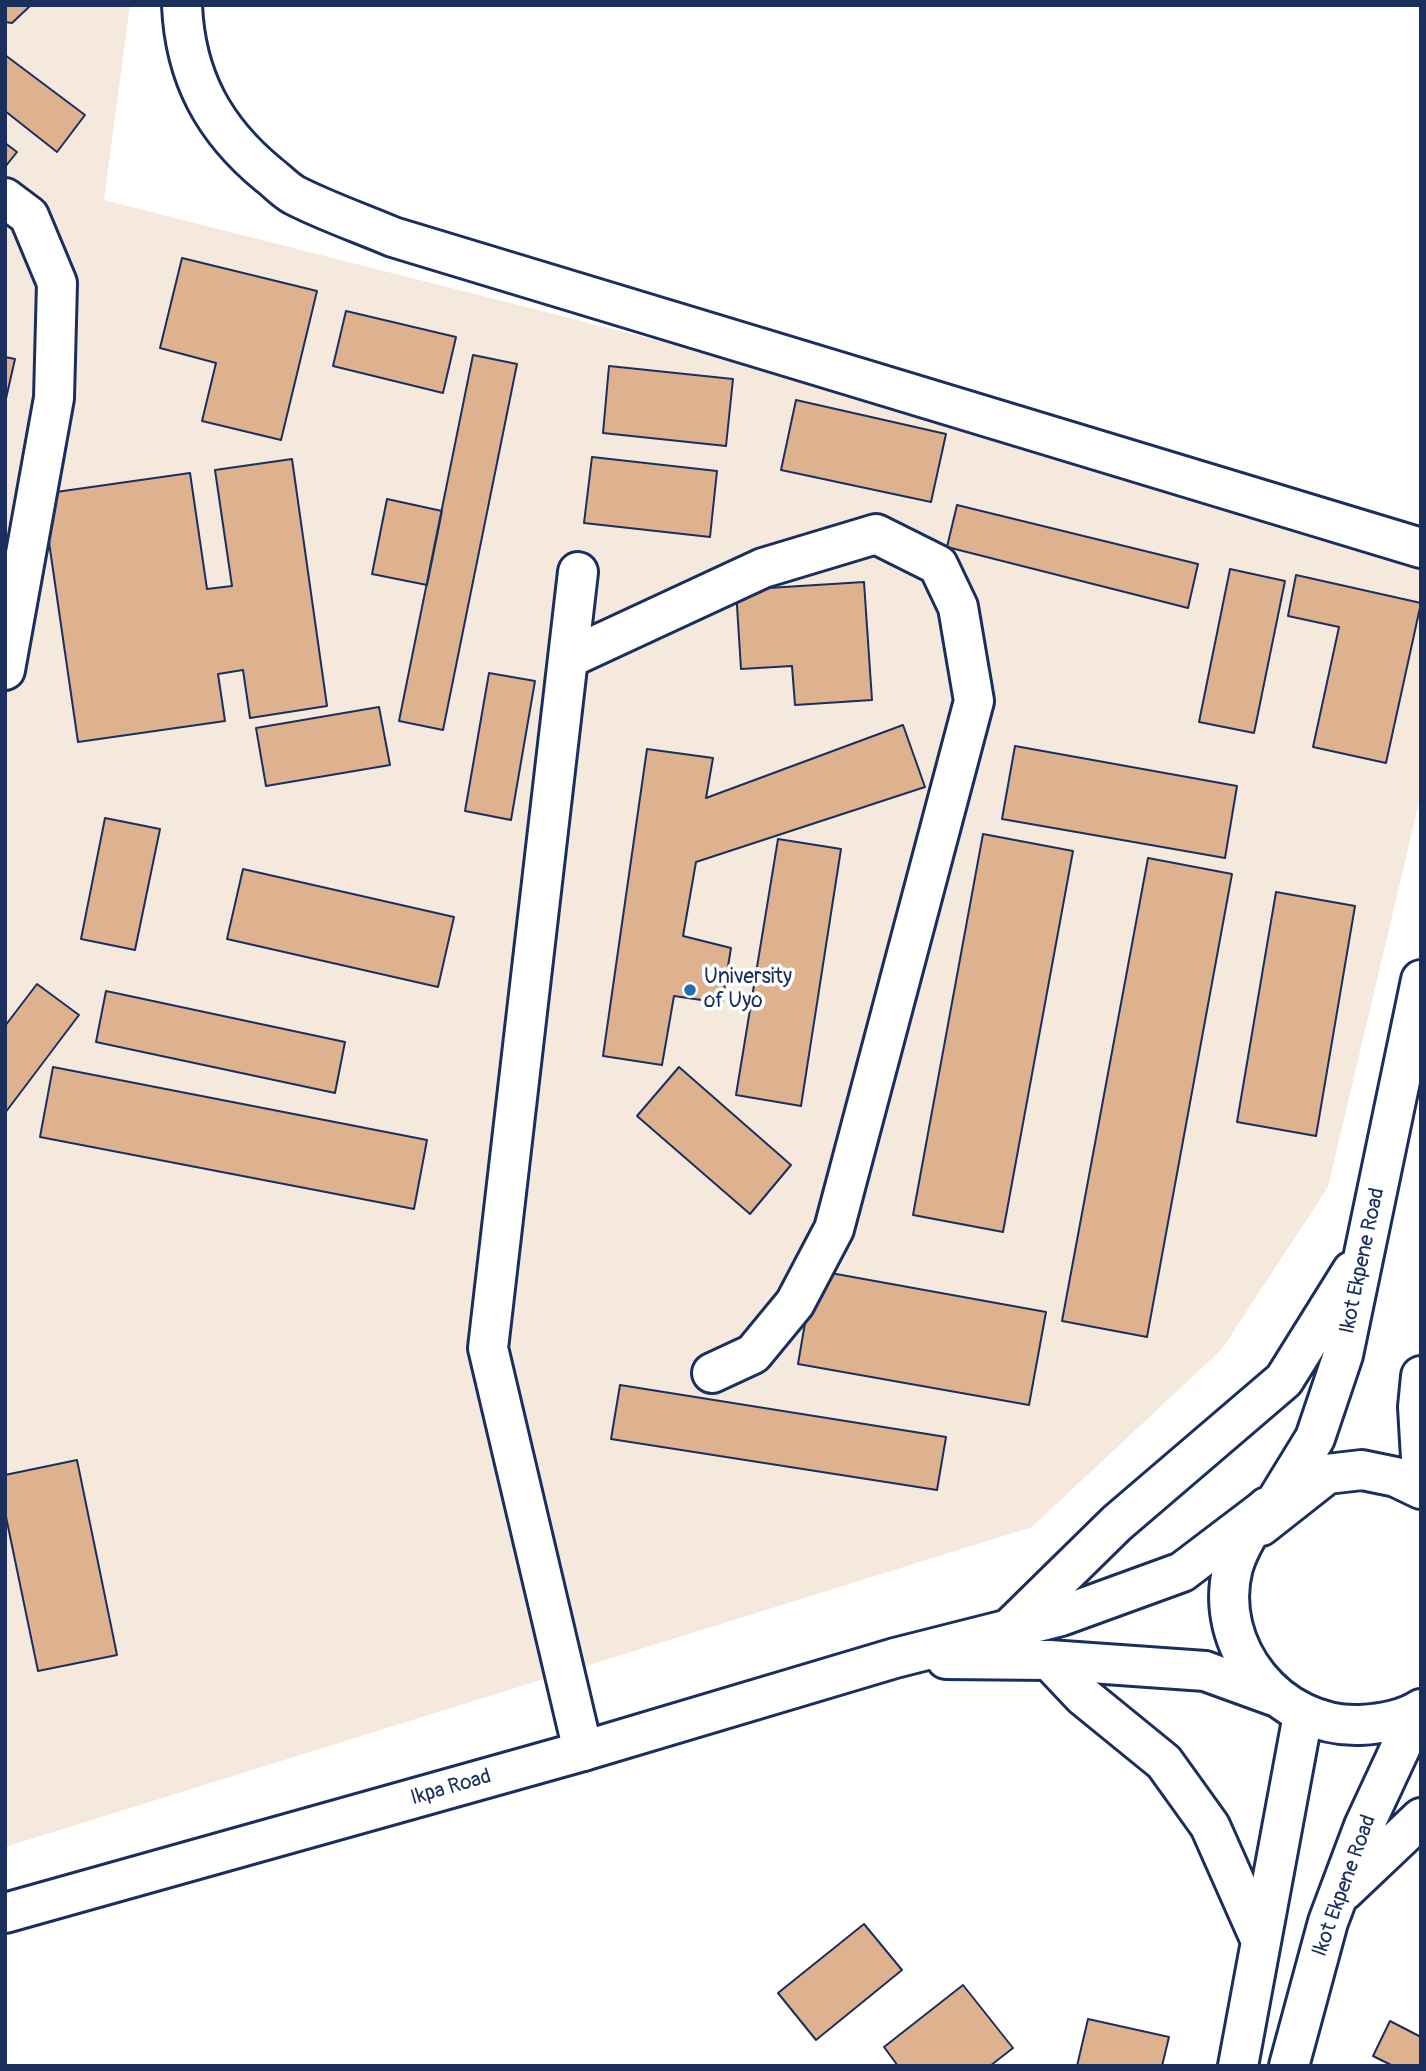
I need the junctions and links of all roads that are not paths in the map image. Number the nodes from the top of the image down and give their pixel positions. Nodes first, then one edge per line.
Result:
1 (182, 5) edge
2 (5, 198) edge
3 (1421, 548) edge
4 (579, 572) dead end
5 (569, 658) junction
6 (5, 670) edge
7 (1421, 979) edge
8 (1364, 1251) junction
9 (712, 1373) dead end
10 (1421, 1376) edge
11 (1421, 1458) edge
12 (1421, 1489) edge
13 (1264, 1516) junction
14 (1009, 1629) junction
15 (895, 1658) junction
16 (1049, 1660) junction
17 (1289, 1705) junction
18 (1419, 1710) edge
19 (583, 1751) junction
20 (1421, 1818) edge
21 (1338, 1897) junction
22 (5, 1913) edge
23 (1261, 1941) junction
24 (1238, 2066) edge
25 (1289, 2066) edge

1 - 3 main road
2 - 6 main road
4 - 5 main road
5 - 9 main road
5 - 19 main road
7 - 8 main road, Ikot Ekpene Road
8 - 13 main road, Ikot Ekpene Road
8 - 14 main road
10 - 11 main road
12 - 13 main road
13 - 14 main road, Ikpa Road
13 - 17 main road
14 - 15 main road, Ikpa Road
15 - 16 main road
15 - 19 main road, Ikpa Road
16 - 17 main road
16 - 23 main road
17 - 18 main road
17 - 23 main road
18 - 21 main road, Ikot Ekpene Road
19 - 22 main road, Ikpa Road
20 - 21 main road
21 - 25 main road, Ikot Ekpene Road
23 - 24 main road

